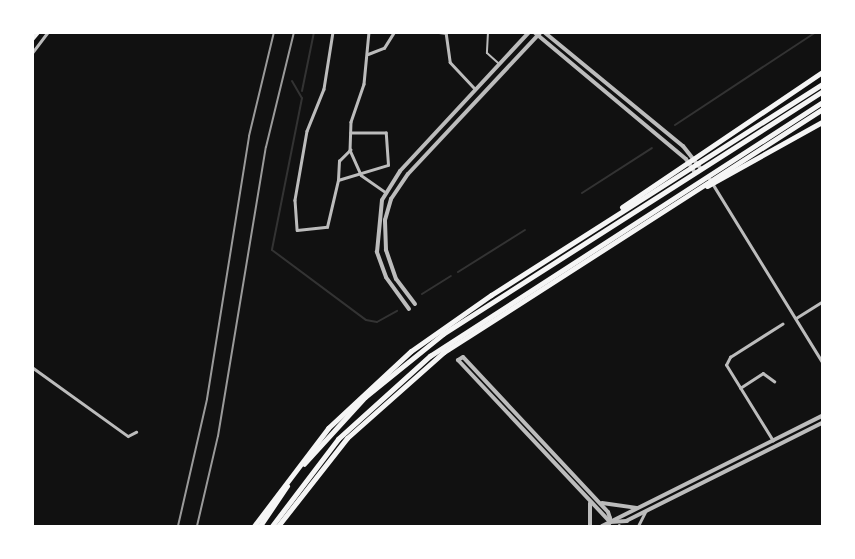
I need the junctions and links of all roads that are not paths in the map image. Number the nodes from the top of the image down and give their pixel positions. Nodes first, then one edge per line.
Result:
1 (37, 32) edge
2 (48, 32) edge
3 (333, 32) edge
4 (369, 32) edge
5 (394, 32) edge
6 (439, 32) edge
7 (488, 32) edge
8 (529, 32) edge
9 (534, 32) edge
10 (446, 33) edge
11 (541, 34) edge
12 (32, 38) edge
13 (32, 53) edge
14 (367, 54) junction
15 (500, 64) junction
16 (822, 72) edge
17 (822, 84) edge
18 (476, 89) junction
19 (822, 92) edge
20 (822, 102) edge
21 (822, 109) edge
22 (822, 122) edge
23 (350, 132) junction
24 (350, 150) junction
25 (701, 169) junction
26 (695, 173) junction
27 (361, 175) junction
28 (708, 176) junction
29 (338, 180) junction
30 (385, 192) junction
31 (661, 211) junction
32 (548, 258) junction
33 (822, 302) edge
34 (415, 304) joint
35 (408, 309) joint
36 (796, 318) junction
37 (782, 324) dead end
38 (822, 361) edge
39 (32, 367) edge
40 (774, 381) dead end
41 (740, 388) junction
42 (822, 416) edge
43 (822, 423) edge
44 (136, 432) dead end
45 (773, 441) junction
46 (590, 500) junction
47 (597, 500) junction
48 (639, 508) junction
49 (645, 512) junction
50 (626, 521) junction
51 (609, 524) edge
52 (254, 526) edge
53 (260, 526) edge
54 (272, 526) edge
55 (278, 526) edge
56 (590, 526) edge
57 (602, 526) edge
58 (618, 526) edge
59 (638, 526) edge

1 - 12 main road
2 - 13 street
3 - 29 street
4 - 14 street
5 - 14 street
6 - 10 street
7 - 15 street
8 - 15 street
9 - 11 street
10 - 18 street
11 - 25 street
11 - 26 street
11 - 34 street
14 - 23 street
15 - 18 street
16 - 32 highway
17 - 32 highway
18 - 30 street
19 - 25 main road
20 - 28 main road
21 - 31 highway
22 - 31 highway
23 - 24 street
23 - 27 street
24 - 27 street
24 - 29 street
25 - 26 main road
26 - 53 main road
27 - 29 street
27 - 30 street
28 - 36 street
28 - 54 main road
30 - 35 street
31 - 55 highway
32 - 52 highway
33 - 36 street
34 - 35 street
36 - 38 street
37 - 41 street
39 - 44 street
40 - 41 street
41 - 45 street
42 - 45 street
43 - 49 street
45 - 48 street
46 - 47 street
46 - 51 street
46 - 56 street
47 - 48 street
47 - 51 street
48 - 51 street
49 - 50 street
49 - 59 street
50 - 51 street
50 - 58 street
51 - 57 street

